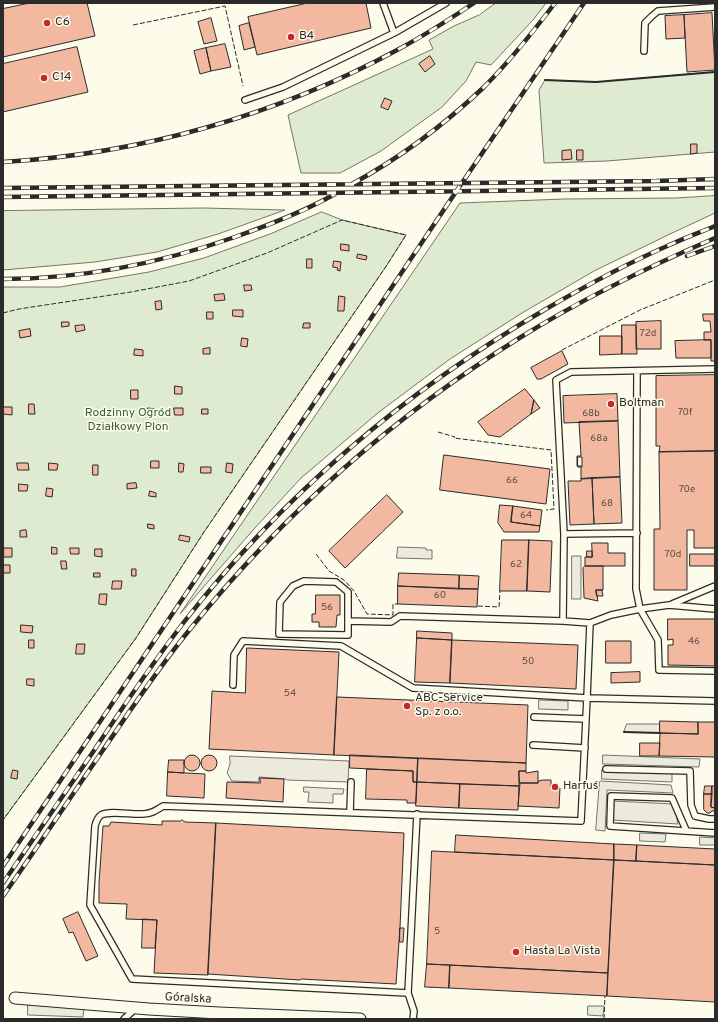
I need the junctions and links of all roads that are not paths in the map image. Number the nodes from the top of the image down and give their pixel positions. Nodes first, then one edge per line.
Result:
1 (383, 3) edge
2 (446, 3) edge
3 (715, 6) edge
4 (394, 33) junction
5 (644, 51) dead end
6 (245, 100) dead end
7 (715, 369) edge
8 (637, 371) junction
9 (637, 533) junction
10 (564, 534) junction
11 (715, 586) edge
12 (670, 605) junction
13 (640, 609) junction
14 (715, 609) edge
15 (348, 621) junction
16 (563, 621) junction
17 (590, 623) junction
18 (715, 671) edge
19 (234, 685) dead end
20 (587, 698) junction
21 (715, 701) edge
22 (534, 718) dead end
23 (586, 719) junction
24 (533, 745) dead end
25 (585, 748) junction
26 (606, 769) dead end
27 (351, 782) dead end
28 (350, 812) junction
29 (417, 814) junction
30 (715, 819) edge
31 (686, 830) junction
32 (715, 833) edge
33 (408, 993) junction
34 (15, 998) dead end
35 (137, 1008) junction
36 (124, 1019) edge
37 (360, 1019) edge
38 (413, 1019) edge

1 - 4 lane
2 - 4 lane
3 - 5 lane
4 - 6 lane
7 - 8 lane
8 - 9 lane
8 - 10 lane
9 - 10 lane
9 - 13 lane
10 - 16 lane
11 - 12 lane
12 - 13 lane
12 - 14 lane
13 - 17 lane
13 - 18 lane
15 - 15 lane
15 - 16 lane
16 - 17 lane
17 - 20 lane
19 - 20 lane
20 - 21 lane
20 - 23 lane
22 - 23 lane
23 - 25 lane
24 - 25 lane
25 - 29 lane
26 - 30 lane
27 - 28 lane
28 - 29 lane
28 - 33 lane
29 - 33 lane
31 - 31 lane
31 - 32 lane
33 - 38 lane
34 - 35 street, Góralska
35 - 36 lane
35 - 37 street, Góralska

